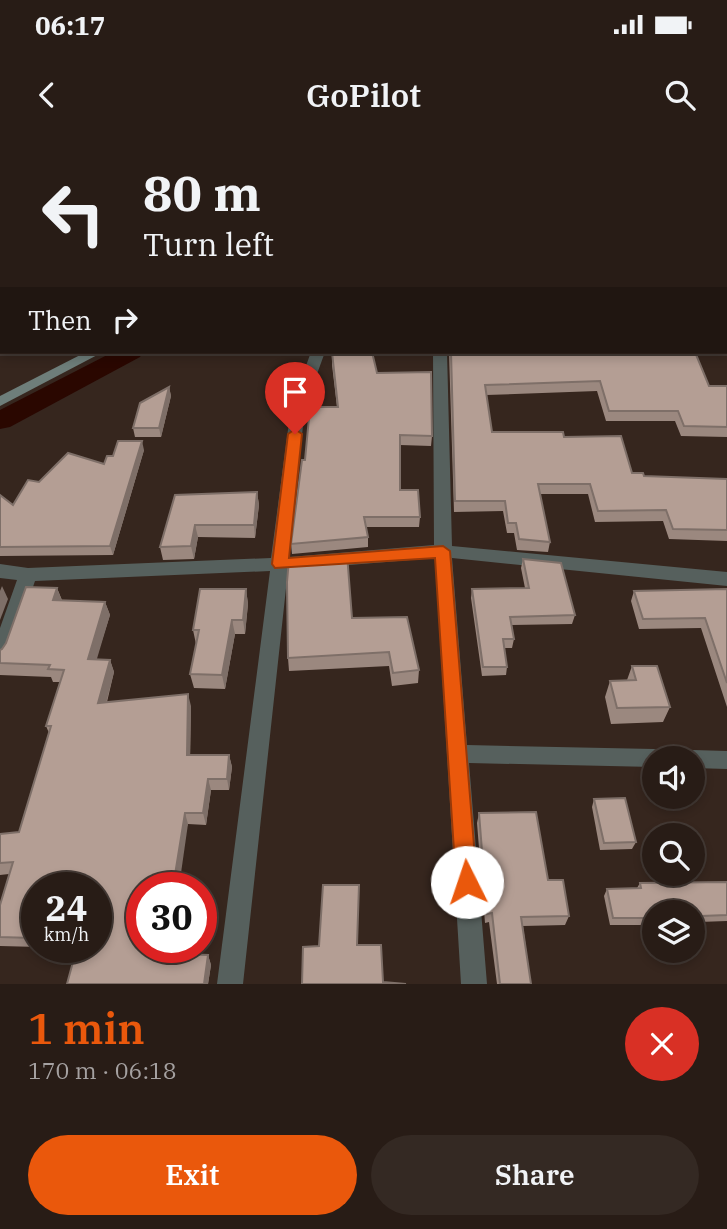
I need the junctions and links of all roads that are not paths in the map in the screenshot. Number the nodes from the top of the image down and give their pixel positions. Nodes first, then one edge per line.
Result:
1 (92, 354) edge
2 (317, 354) edge
3 (440, 354) edge
4 (0, 402) edge
5 (443, 551) junction
6 (280, 564) junction
7 (0, 571) edge
8 (28, 575) junction
9 (727, 579) edge
10 (0, 654) edge
11 (458, 754) junction
12 (642, 758) edge
13 (705, 759) edge
14 (727, 760) edge
15 (230, 984) edge
16 (474, 984) edge

1 - 4 street
2 - 6 street
3 - 5 street
5 - 6 street
5 - 9 street
5 - 11 street
6 - 8 street
6 - 15 street
7 - 8 street
8 - 10 street
11 - 12 street
11 - 16 street
13 - 14 street

